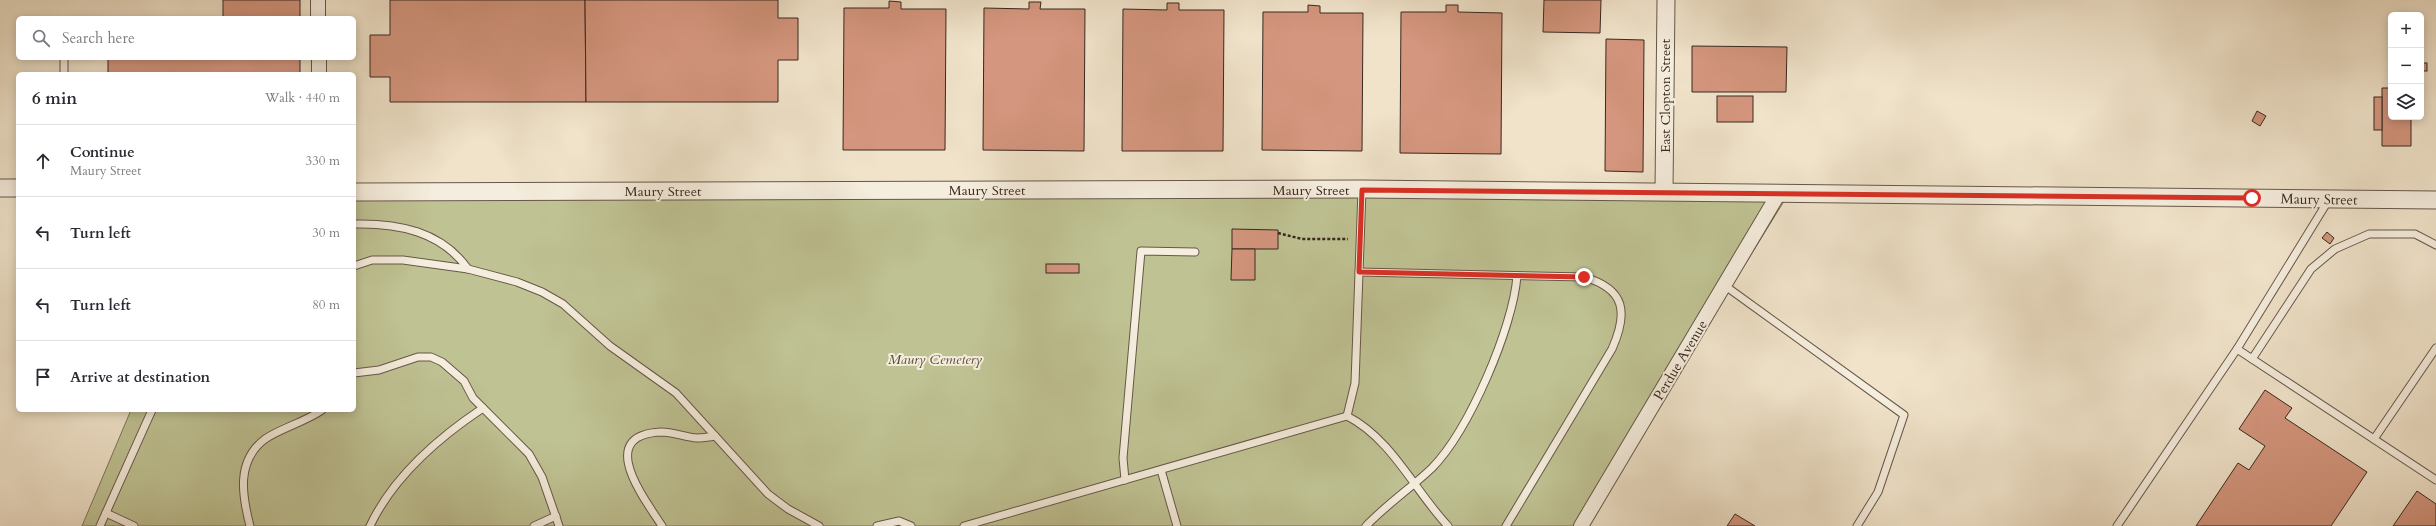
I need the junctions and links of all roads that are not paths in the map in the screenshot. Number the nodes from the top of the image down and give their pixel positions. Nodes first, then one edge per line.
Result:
1 (318, 0) edge
2 (1666, 0) edge
3 (318, 16) edge
4 (64, 60) edge
5 (319, 60) edge
6 (64, 72) edge
7 (319, 72) edge
8 (0, 188) edge
9 (16, 188) edge
10 (1362, 190) junction
11 (1664, 191) junction
12 (356, 192) edge
13 (1779, 193) junction
14 (2329, 199) junction
15 (2436, 200) edge
16 (356, 224) edge
17 (2436, 245) edge
18 (1195, 252) dead end
19 (356, 265) edge
20 (468, 269) junction
21 (1359, 272) junction
22 (1517, 276) junction
23 (1724, 285) junction
24 (2436, 348) edge
25 (2237, 349) junction
26 (2252, 359) junction
27 (356, 373) edge
28 (483, 408) junction
29 (151, 412) edge
30 (318, 412) edge
31 (1347, 416) junction
32 (715, 436) junction
33 (2374, 439) junction
34 (1161, 470) junction
35 (1125, 480) junction
36 (2436, 480) edge
37 (1413, 483) junction
38 (106, 513) junction
39 (556, 516) junction
40 (2121, 525) edge
41 (100, 526) edge
42 (134, 526) edge
43 (250, 526) edge
44 (370, 526) edge
45 (534, 526) edge
46 (559, 526) edge
47 (662, 526) edge
48 (819, 526) edge
49 (877, 526) edge
50 (911, 526) edge
51 (964, 526) edge
52 (1177, 526) edge
53 (1366, 526) edge
54 (1448, 526) edge
55 (1506, 526) edge
56 (1581, 526) edge
57 (1858, 526) edge

1 - 3 street
2 - 11 street, East Clopton Street
4 - 6 lane
5 - 7 street
8 - 9 street
10 - 11 street, Maury Street
10 - 12 street, Maury Street
10 - 21 lane
11 - 13 street, Maury Street
13 - 14 street, Maury Street
13 - 23 street, Perdue Avenue
14 - 15 street, Maury Street
14 - 25 lane
16 - 20 lane
17 - 26 lane
18 - 35 lane
19 - 20 lane
20 - 32 lane
21 - 22 lane
21 - 31 lane
22 - 37 lane
22 - 55 lane
23 - 56 street, Perdue Avenue
23 - 57 lane
24 - 33 lane
25 - 26 lane
25 - 40 lane
26 - 33 lane
27 - 28 lane
28 - 39 lane
28 - 44 lane
29 - 38 lane
30 - 43 lane
31 - 34 lane
31 - 37 lane
32 - 47 lane
32 - 48 lane
33 - 36 lane
34 - 35 lane
34 - 52 lane
35 - 51 lane
37 - 53 lane
37 - 54 lane
38 - 41 lane
38 - 42 lane
39 - 45 lane
39 - 46 lane
49 - 50 lane

